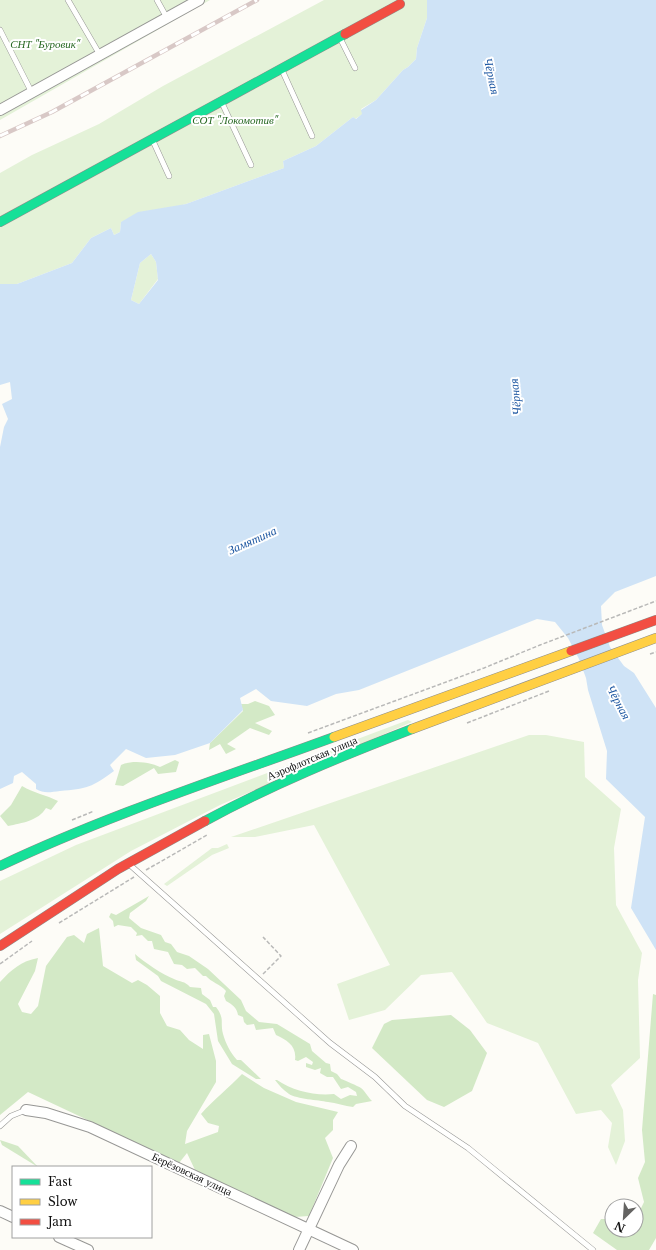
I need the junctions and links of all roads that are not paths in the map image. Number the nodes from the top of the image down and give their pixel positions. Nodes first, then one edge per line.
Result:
1 (68, 0) edge
2 (157, 0) edge
3 (199, 0) edge
4 (400, 4) dead end
5 (167, 18) junction
6 (0, 30) edge
7 (340, 37) junction
8 (100, 55) junction
9 (355, 68) dead end
10 (282, 69) junction
11 (32, 94) junction
12 (221, 102) junction
13 (0, 110) edge
14 (312, 136) dead end
15 (152, 140) junction
16 (252, 165) dead end
17 (169, 176) dead end
18 (0, 222) edge
19 (656, 620) edge
20 (656, 638) edge
21 (127, 863) junction
22 (0, 866) edge
23 (0, 946) edge
24 (26, 1110) joint
25 (0, 1126) edge
26 (351, 1146) dead end
27 (0, 1211) edge
28 (12, 1216) edge
29 (309, 1228) junction
30 (61, 1238) edge
31 (88, 1250) edge
32 (299, 1250) edge
33 (353, 1250) edge
34 (593, 1250) edge

1 - 8 lane
2 - 5 lane
3 - 5 street
4 - 7 main road
5 - 8 street
6 - 11 lane
7 - 9 lane
7 - 10 main road
8 - 11 street
10 - 12 main road
10 - 14 lane
11 - 13 street
12 - 15 main road
12 - 16 lane
15 - 17 lane
15 - 18 main road
19 - 22 main road, Аэрофлотская улица
20 - 21 main road, Аэрофлотская улица
21 - 23 main road, Аэрофлотская улица
21 - 34 lane
24 - 25 lane
24 - 29 street, Берёзовская улица
26 - 29 street
27 - 28 street
29 - 32 street
29 - 33 street, Берёзовская улица
30 - 31 street

